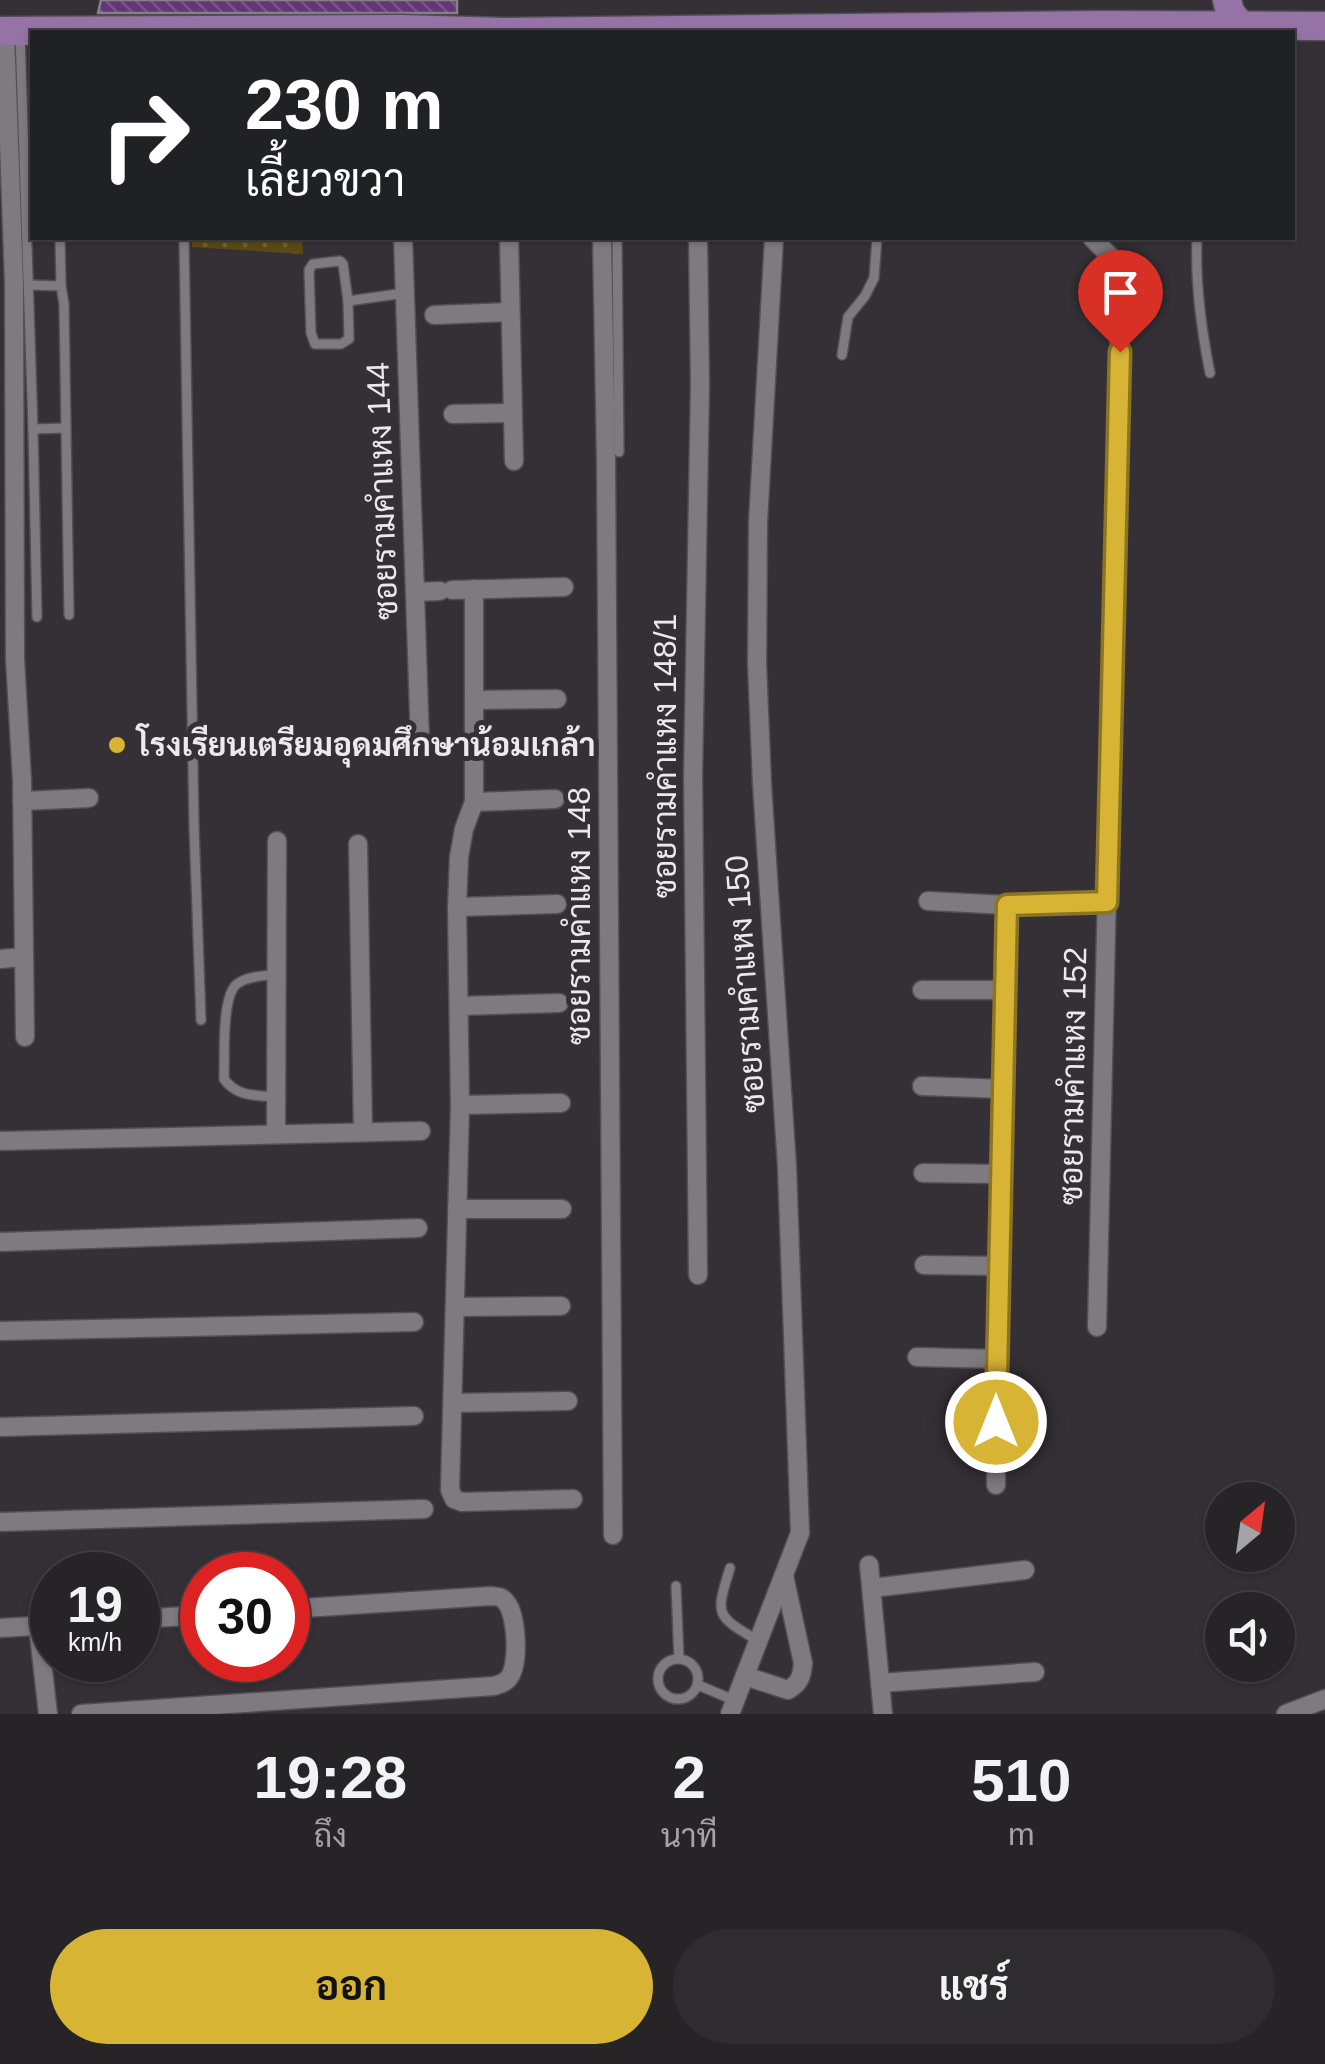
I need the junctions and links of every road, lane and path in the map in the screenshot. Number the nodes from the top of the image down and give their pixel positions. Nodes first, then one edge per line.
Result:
1 (1226, 0) edge
2 (1192, 13) edge
3 (1325, 26) edge
4 (1254, 28) edge
5 (1001, 29) edge
6 (1051, 29) edge
7 (1099, 29) edge
8 (940, 30) edge
9 (8, 31) edge
10 (15, 91) edge
11 (60, 240) edge
12 (184, 240) edge
13 (403, 240) edge
14 (508, 240) edge
15 (602, 240) edge
16 (618, 240) edge
17 (698, 240) edge
18 (774, 240) edge
19 (877, 240) edge
20 (1094, 240) edge
21 (1197, 240) edge
22 (30, 285) junction
23 (61, 286) junction
24 (405, 293) junction
25 (348, 300) junction
26 (510, 312) junction
27 (434, 315) dead end
28 (842, 355) dead end
29 (1210, 373) dead end
30 (513, 413) junction
31 (453, 414) dead end
32 (33, 428) junction
33 (66, 428) junction
34 (619, 452) dead end
35 (514, 461) dead end
36 (564, 587) dead end
37 (474, 589) junction
38 (415, 592) junction
39 (69, 615) dead end
40 (36, 617) dead end
41 (557, 699) dead end
42 (476, 700) junction
43 (420, 742) dead end
44 (22, 780) junction
45 (0, 781) edge
46 (89, 798) dead end
47 (554, 799) dead end
48 (22, 801) junction
49 (474, 802) junction
50 (278, 842) dead end
51 (358, 844) dead end
52 (928, 902) dead end
53 (1107, 902) junction
54 (558, 904) dead end
55 (1007, 905) junction
56 (457, 908) junction
57 (24, 957) junction
58 (0, 958) edge
59 (277, 974) junction
60 (922, 990) dead end
61 (1006, 990) junction
62 (559, 1003) dead end
63 (459, 1006) junction
64 (200, 1020) dead end
65 (25, 1037) dead end
66 (922, 1086) dead end
67 (1004, 1089) junction
68 (276, 1097) junction
69 (561, 1104) dead end
70 (460, 1105) junction
71 (420, 1131) dead end
72 (362, 1132) junction
73 (276, 1134) junction
74 (0, 1141) edge
75 (923, 1173) dead end
76 (1000, 1174) junction
77 (457, 1209) junction
78 (562, 1209) dead end
79 (418, 1228) dead end
80 (0, 1242) edge
81 (924, 1264) dead end
82 (999, 1266) junction
83 (698, 1275) dead end
84 (561, 1306) dead end
85 (456, 1308) junction
86 (414, 1322) dead end
87 (1097, 1327) dead end
88 (0, 1331) edge
89 (916, 1357) dead end
90 (996, 1358) junction
91 (568, 1402) dead end
92 (453, 1403) junction
93 (414, 1416) dead end
94 (0, 1427) edge
95 (996, 1485) dead end
96 (573, 1500) dead end
97 (424, 1509) dead end
98 (0, 1522) edge
99 (613, 1534) dead end
100 (869, 1565) dead end
101 (730, 1568) dead end
102 (1025, 1570) dead end
103 (784, 1576) junction
104 (676, 1586) dead end
105 (872, 1588) junction
106 (310, 1608) edge
107 (30, 1626) edge
108 (0, 1628) edge
109 (759, 1640) junction
110 (678, 1659) junction
111 (1035, 1672) dead end
112 (745, 1676) junction
113 (47, 1682) edge
114 (880, 1683) junction
115 (698, 1685) junction
116 (1325, 1699) edge
117 (733, 1707) edge
118 (1295, 1712) edge
119 (48, 1714) edge
120 (81, 1714) edge
121 (883, 1714) edge

1 - 4 main road
2 - 4 main road
2 - 7 main road
3 - 4 main road
5 - 6 main road
5 - 8 main road
6 - 7 main road
9 - 10 street
10 - 22 lane
10 - 44 street
11 - 23 lane
12 - 64 lane
13 - 24 street, ซอยรามคำแหง 144
14 - 26 street
15 - 99 street, ซอยรามคำแหง 148
16 - 34 lane
17 - 83 street, ซอยรามคำแหง 148/1
18 - 103 street, ซอยรามคำแหง 150
19 - 28 lane
20 - 53 street, ซอยรามคำแหง 152
21 - 29 lane
22 - 23 lane
22 - 32 lane
23 - 33 lane
24 - 25 lane
24 - 38 street, ซอยรามคำแหง 144
25 - 25 lane
26 - 27 street
26 - 30 street
30 - 31 street
30 - 35 street
32 - 33 lane
32 - 40 lane
33 - 39 lane
36 - 37 street
37 - 38 street
37 - 42 street
38 - 43 street, ซอยรามคำแหง 144
41 - 42 street
42 - 49 street
44 - 45 street
44 - 48 street
46 - 48 street
47 - 49 street
48 - 57 street
49 - 56 street
50 - 59 street
51 - 72 street
52 - 55 street
53 - 55 street
53 - 87 street, ซอยรามคำแหง 152
54 - 56 street
55 - 61 street
56 - 63 street
57 - 58 street
57 - 65 street
59 - 68 street
59 - 68 lane
60 - 61 street
61 - 67 street
62 - 63 street
63 - 70 street
66 - 67 street
67 - 76 street
68 - 73 street
69 - 70 street
70 - 77 street
71 - 72 street
72 - 73 street
73 - 74 street
75 - 76 street
76 - 82 street
77 - 78 street
77 - 85 street
79 - 80 street
81 - 82 street
82 - 90 street
84 - 85 street
85 - 92 street
86 - 88 street
89 - 90 street
90 - 95 street
91 - 92 street
92 - 96 street
93 - 94 street
97 - 98 street
100 - 105 street
101 - 109 lane
102 - 105 street
103 - 109 street, ซอยรามคำแหง 150
103 - 112 street
104 - 110 lane
105 - 114 street
106 - 120 street
107 - 108 street
109 - 112 street, ซอยรามคำแหง 150
110 - 115 lane
110 - 115 lane
111 - 114 street
112 - 117 street, ซอยรามคำแหง 150
113 - 119 street
114 - 121 street
115 - 117 lane
116 - 118 street

